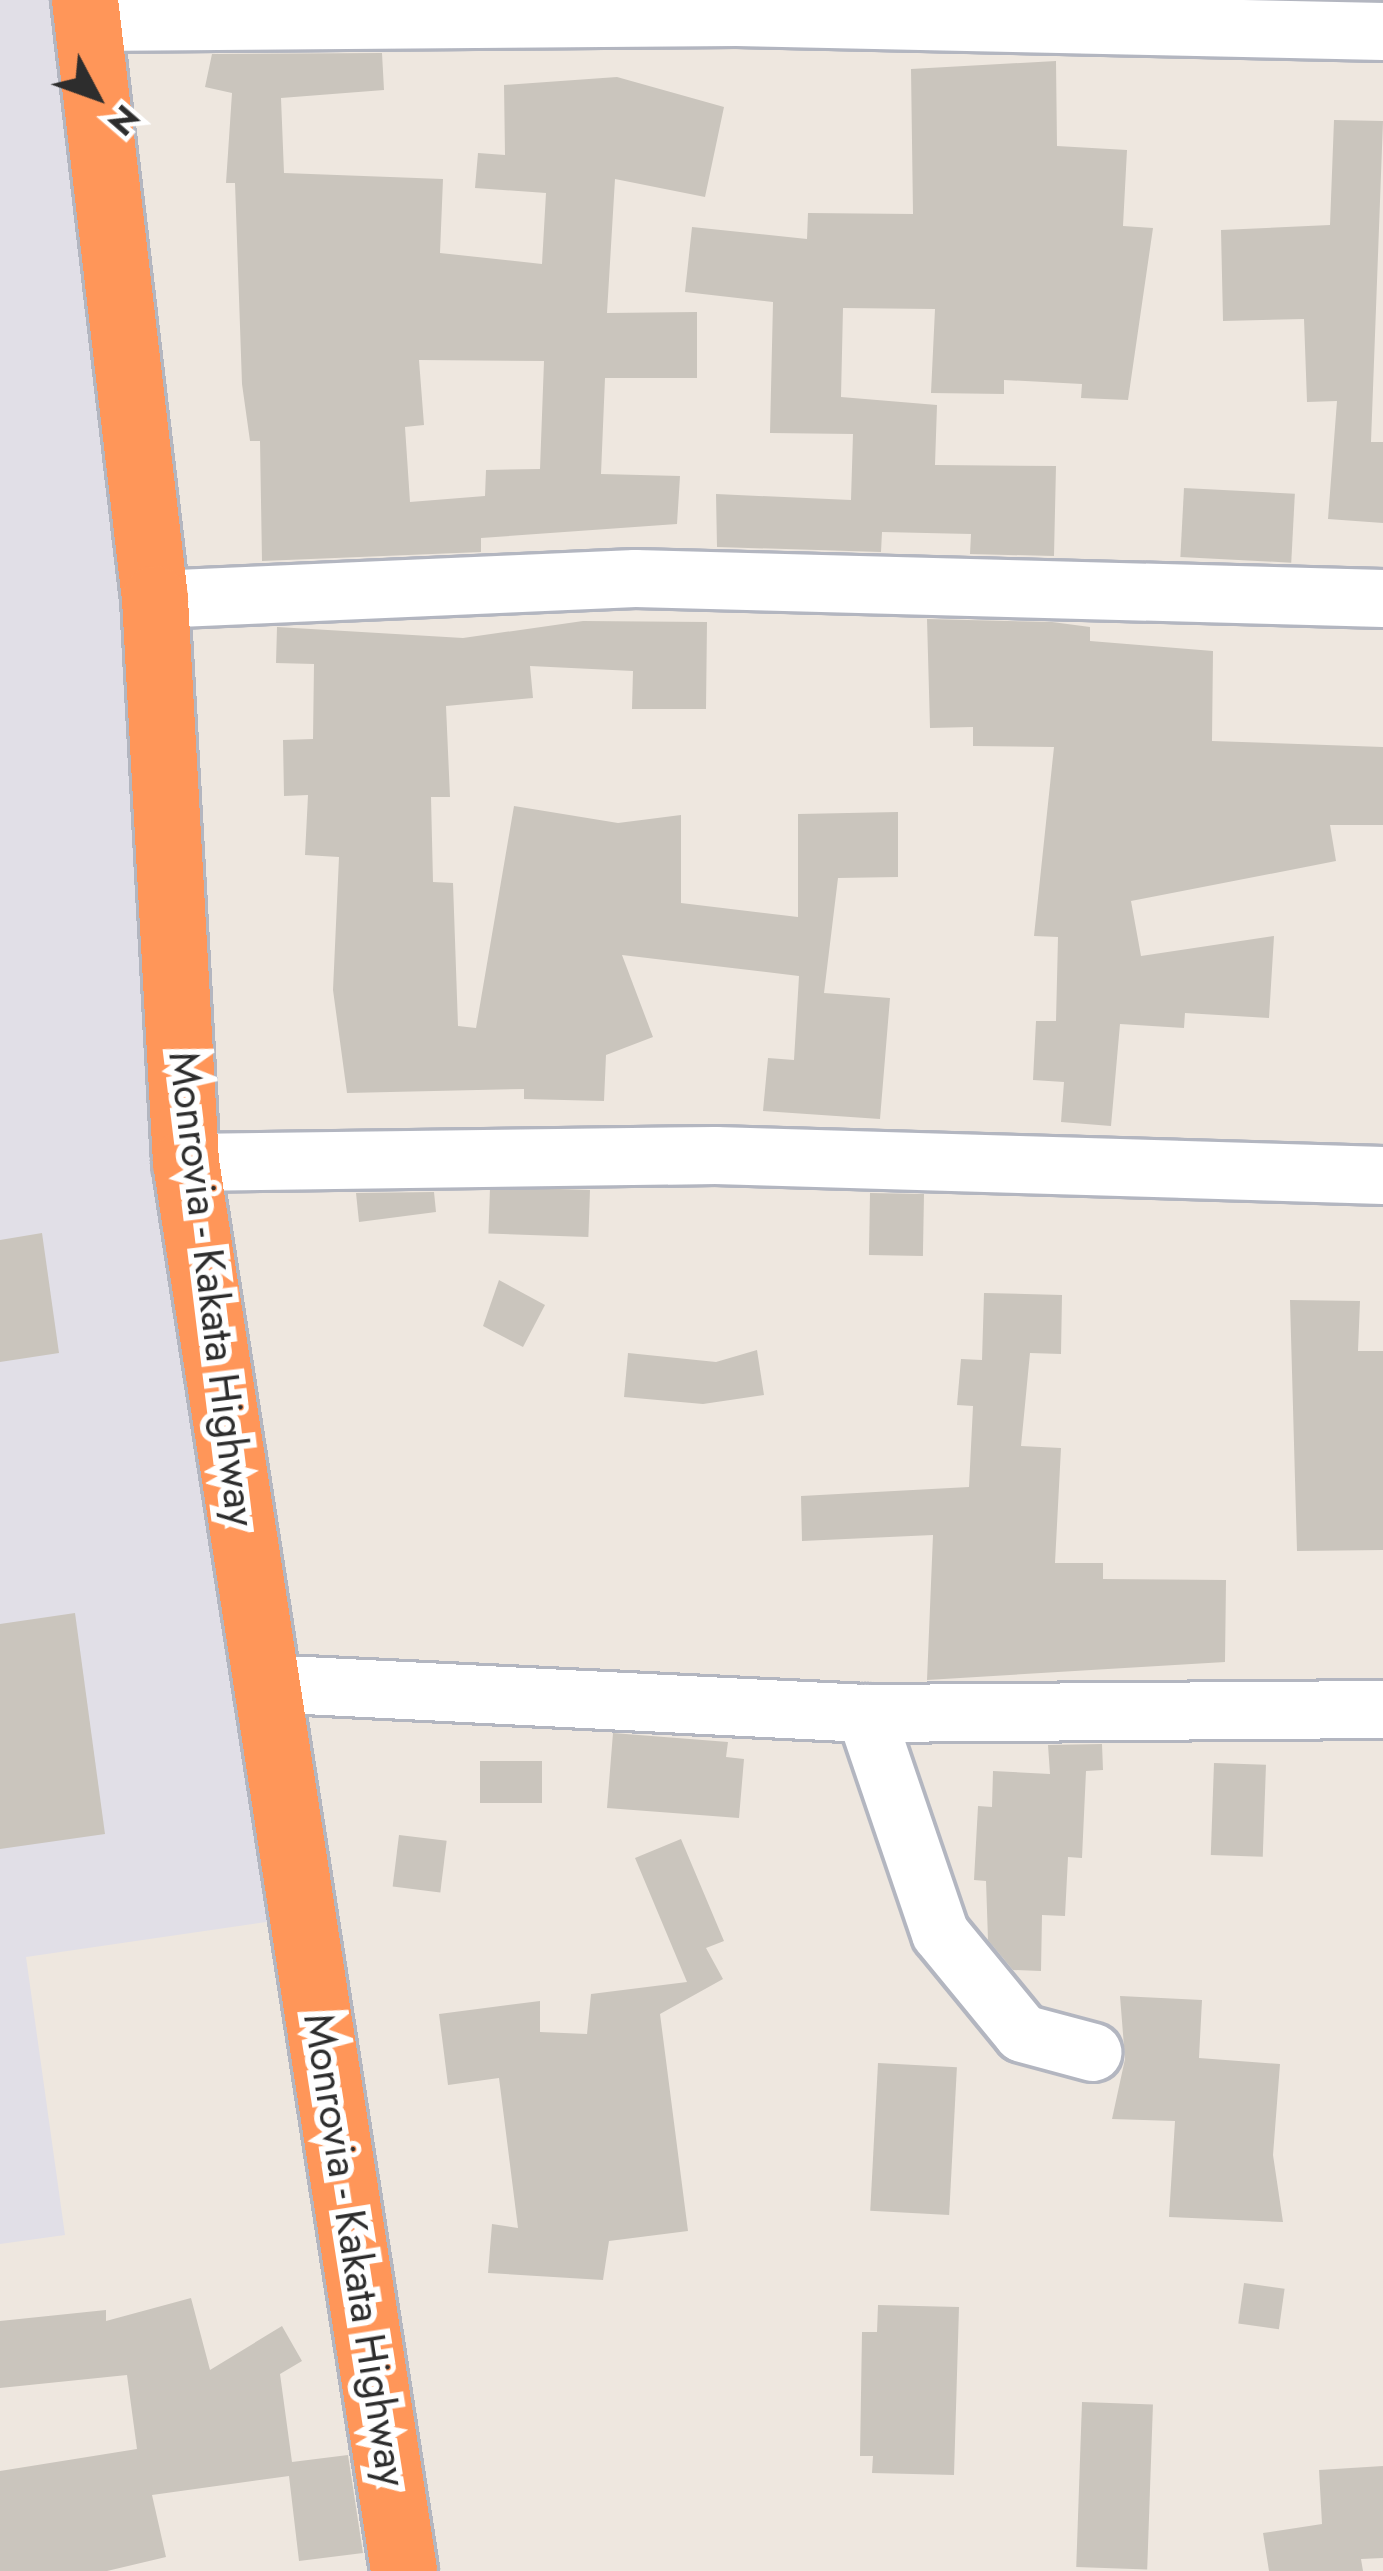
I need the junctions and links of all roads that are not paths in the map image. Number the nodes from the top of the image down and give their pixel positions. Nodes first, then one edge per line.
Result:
1 (87, 11) edge
2 (1383, 32) edge
3 (1383, 598) edge
4 (155, 599) junction
5 (186, 1162) junction
6 (1383, 1174) edge
7 (265, 1684) junction
8 (1383, 1709) edge
9 (865, 1713) junction
10 (1093, 2052) dead end
11 (404, 2571) edge

1 - 2 street
1 - 4 highway, Monrovia - Kakata Highway
3 - 4 street
4 - 5 highway, Monrovia - Kakata Highway
5 - 6 street
5 - 7 highway, Monrovia - Kakata Highway
7 - 9 street
7 - 11 highway, Monrovia - Kakata Highway
8 - 9 street
9 - 10 street

